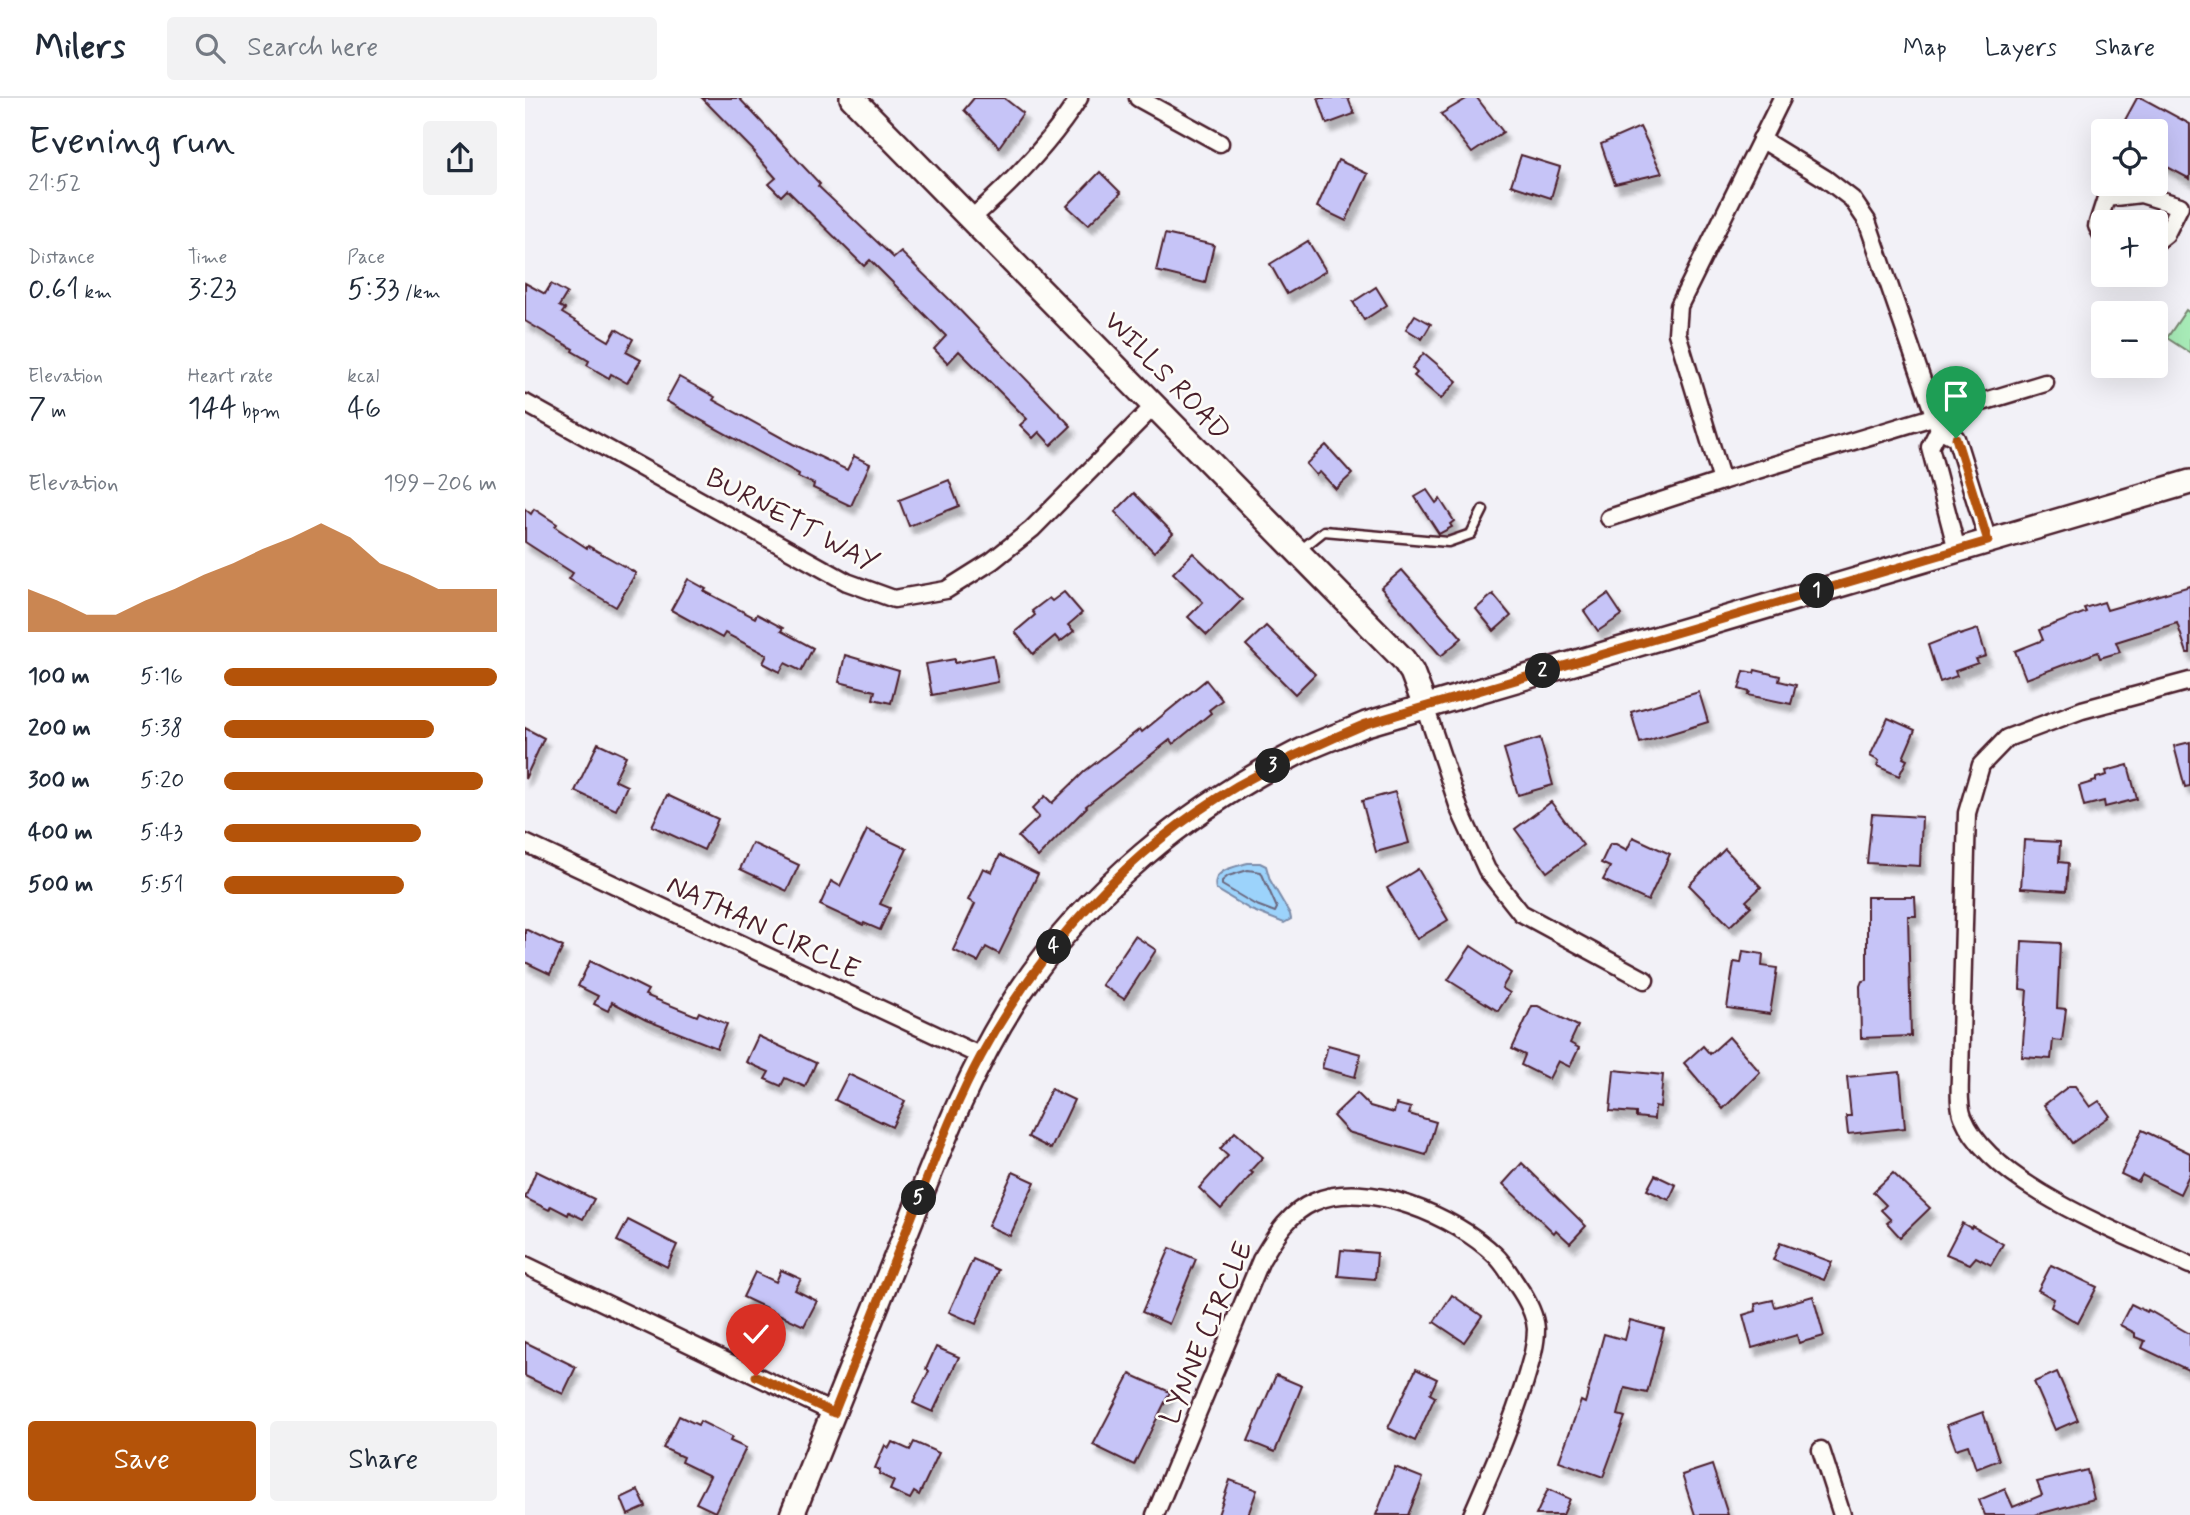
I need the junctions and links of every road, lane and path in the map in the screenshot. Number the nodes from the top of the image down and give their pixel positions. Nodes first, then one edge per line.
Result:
1 (1079, 98) edge
2 (1138, 98) edge
3 (1782, 98) edge
4 (861, 104) edge
5 (1761, 139) junction
6 (1220, 144) dead end
7 (2185, 209) edge
8 (2102, 210) edge
9 (972, 218) junction
10 (2168, 231) edge
11 (2045, 383) dead end
12 (525, 403) edge
13 (1155, 405) junction
14 (1937, 423) junction
15 (1721, 481) junction
16 (2190, 482) edge
17 (1483, 510) dead end
18 (1609, 518) dead end
19 (1988, 541) junction
20 (1957, 550) junction
21 (1299, 552) junction
22 (2190, 681) edge
23 (1426, 706) junction
24 (525, 843) edge
25 (1645, 981) dead end
26 (981, 1056) junction
27 (525, 1265) edge
28 (2190, 1265) edge
29 (834, 1413) junction
30 (1821, 1450) dead end
31 (792, 1515) edge
32 (1155, 1515) edge
33 (1472, 1515) edge
34 (1842, 1515) edge

1 - 9 street
2 - 6 street
3 - 5 street
4 - 9 street, WILLS ROAD
5 - 14 street
5 - 15 street
7 - 8 street
7 - 10 street
9 - 13 street, WILLS ROAD
11 - 14 street
12 - 13 street, BURNETT WAY
13 - 21 street, WILLS ROAD
14 - 15 street
14 - 19 street
14 - 20 street
15 - 18 street
16 - 19 street
17 - 21 lane
19 - 20 street
20 - 23 street
21 - 23 street, WILLS ROAD
22 - 28 street
23 - 25 street
23 - 26 street
24 - 26 street, NATHAN CIRCLE
26 - 29 street
27 - 29 street
29 - 31 street
30 - 34 street
32 - 33 street, LYNNE CIRCLE

